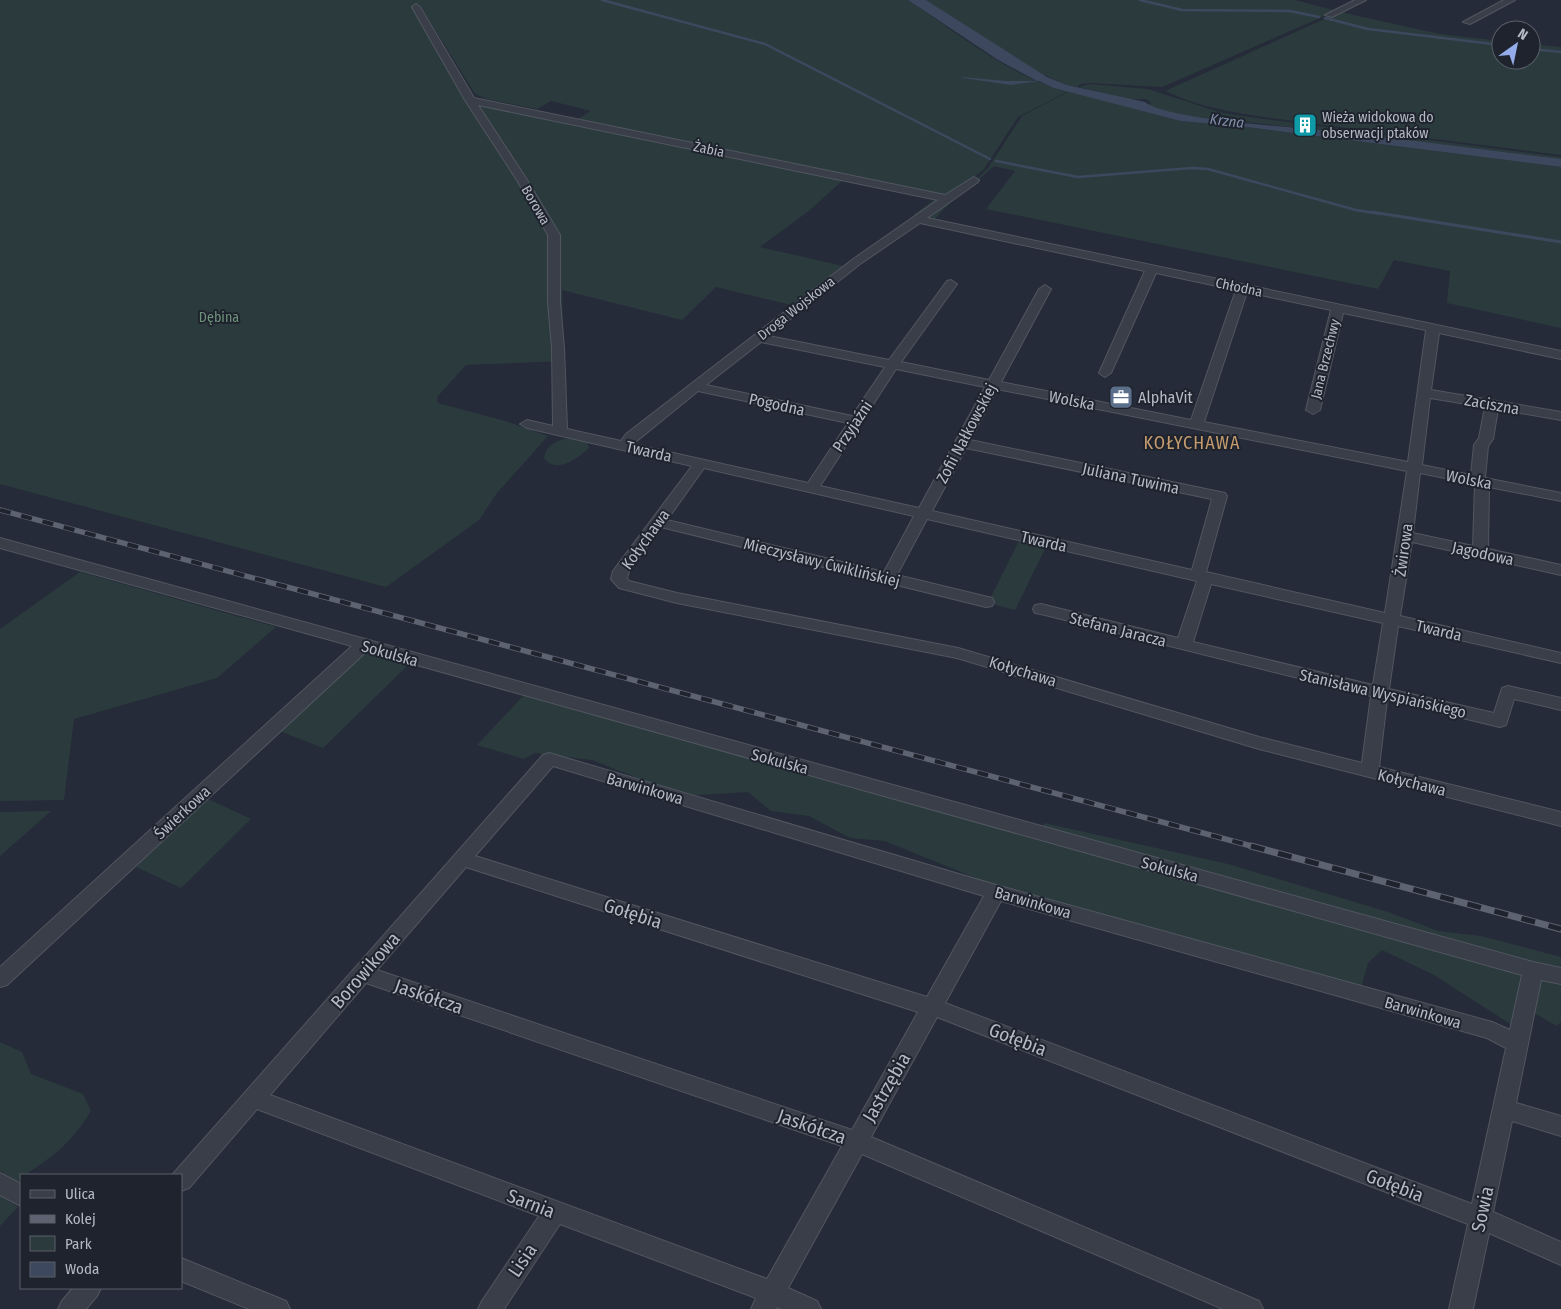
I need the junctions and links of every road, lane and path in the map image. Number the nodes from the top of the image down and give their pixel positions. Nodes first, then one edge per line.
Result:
1 (1362, 0) edge
2 (1511, 0) edge
3 (416, 7) dead end
4 (1328, 15) dead end
5 (1467, 22) dead end
6 (470, 100) junction
7 (974, 180) dead end
8 (947, 199) junction
9 (917, 219) junction
10 (1152, 269) junction
11 (951, 284) dead end
12 (1242, 288) junction
13 (1045, 289) dead end
14 (1338, 308) junction
15 (1433, 328) junction
16 (759, 338) junction
17 (1561, 355) edge
18 (893, 364) junction
19 (1105, 373) dead end
20 (992, 384) junction
21 (696, 387) junction
22 (1424, 393) junction
23 (1492, 404) junction
24 (1313, 410) dead end
25 (1561, 416) edge
26 (857, 421) junction
27 (526, 424) dead end
28 (1196, 425) junction
29 (560, 431) junction
30 (962, 443) junction
31 (624, 446) junction
32 (701, 463) junction
33 (1414, 468) junction
34 (1480, 481) junction
35 (812, 488) junction
36 (1561, 497) edge
37 (922, 513) junction
38 (658, 522) junction
39 (1405, 536) junction
40 (0, 543) edge
41 (1480, 552) junction
42 (1561, 570) edge
43 (1202, 576) junction
44 (888, 578) junction
45 (986, 602) dead end
46 (1041, 609) dead end
47 (1392, 620) junction
48 (363, 645) junction
49 (1184, 646) junction
50 (1561, 658) edge
51 (1380, 692) junction
52 (1561, 704) edge
53 (549, 759) joint
54 (1370, 771) junction
55 (1561, 819) edge
56 (462, 859) junction
57 (996, 892) junction
58 (1534, 970) junction
59 (362, 973) junction
60 (1561, 976) edge
61 (0, 979) edge
62 (932, 1008) junction
63 (1517, 1044) junction
64 (252, 1098) junction
65 (1504, 1109) junction
66 (1561, 1126) edge
67 (856, 1141) junction
68 (182, 1180) edge
69 (0, 1183) edge
70 (20, 1195) edge
71 (555, 1212) junction
72 (1480, 1218) junction
73 (1561, 1254) edge
74 (182, 1269) edge
75 (88, 1289) edge
76 (767, 1301) edge
77 (70, 1309) edge
78 (278, 1309) edge
79 (490, 1309) edge
80 (809, 1309) edge
81 (1251, 1309) edge
82 (1461, 1309) edge

1 - 4 street
2 - 5 street
3 - 6 street, Borowa
6 - 8 street, Żabia
6 - 29 street, Borowa
7 - 8 street, Droga Wojskowa
8 - 9 street, Droga Wojskowa
9 - 10 street, Chłodna
9 - 16 street, Droga Wojskowa
10 - 12 street, Chłodna
10 - 19 street
11 - 18 street, Przyjaźni
12 - 14 street, Chłodna
12 - 28 street
13 - 20 street, Zofii Nałkowskiej
14 - 15 street, Chłodna
14 - 24 street, Jana Brzechwy
15 - 17 street, Chłodna
15 - 22 street, Żwirowa
16 - 18 street, Wolska
16 - 21 street, Droga Wojskowa
18 - 20 street, Wolska
18 - 26 street, Przyjaźni
20 - 28 street, Wolska
20 - 30 street, Zofii Nałkowskiej
21 - 26 street, Pogodna
21 - 31 street, Droga Wojskowa
22 - 23 street, Zaciszna
22 - 33 street, Żwirowa
23 - 25 street, Zaciszna
23 - 34 street
26 - 35 street, Przyjaźni
27 - 29 street, Twarda
28 - 33 street, Wolska
29 - 31 street, Twarda
30 - 37 street, Zofii Nałkowskiej
30 - 43 street, Juliana Tuwima
31 - 32 street, Twarda
32 - 35 street, Twarda
32 - 38 street, Kołychawa
33 - 34 street, Wolska
33 - 39 street, Żwirowa
34 - 36 street, Wolska
34 - 41 street
35 - 37 street, Twarda
37 - 43 street, Twarda
37 - 44 street, Zofii Nałkowskiej
38 - 44 street, Mieczysławy Ćwiklińskiej
38 - 54 street, Kołychawa
39 - 41 street, Jagodowa
39 - 47 street, Żwirowa
40 - 48 street, Sokulska
41 - 42 street, Jagodowa
43 - 47 street, Twarda
43 - 49 street, Stefana Jaracza
44 - 45 street, Mieczysławy Ćwiklińskiej
46 - 49 street, Stefana Jaracza
47 - 50 street, Twarda
47 - 51 street, Żwirowa
48 - 58 street, Sokulska
48 - 61 street, Świerkowa
49 - 51 street, Stanisława Wyspiańskiego
51 - 52 street, Stanisława Wyspiańskiego
51 - 54 street, Żwirowa
53 - 56 street, Borowikowa
53 - 57 street, Barwinkowa
54 - 55 street, Kołychawa
56 - 59 street, Borowikowa
56 - 62 street, Gołębia
57 - 62 street, Jastrzębia
57 - 63 street, Barwinkowa
58 - 60 street, Sokulska
58 - 63 street, Sowia
59 - 64 street, Borowikowa
59 - 67 street, Jaskółcza
62 - 67 street, Jastrzębia
62 - 72 street, Gołębia
63 - 65 street, Sowia
64 - 68 street, Borowikowa
64 - 71 street, Sarnia
65 - 66 street
65 - 72 street, Sowia
67 - 76 street, Jastrzębia
67 - 81 street, Jaskółcza
69 - 70 street
71 - 76 street, Sarnia
71 - 79 street, Lisia
72 - 73 street, Gołębia
72 - 82 street, Sowia
74 - 78 street
75 - 77 street
76 - 80 street, Sarnia

